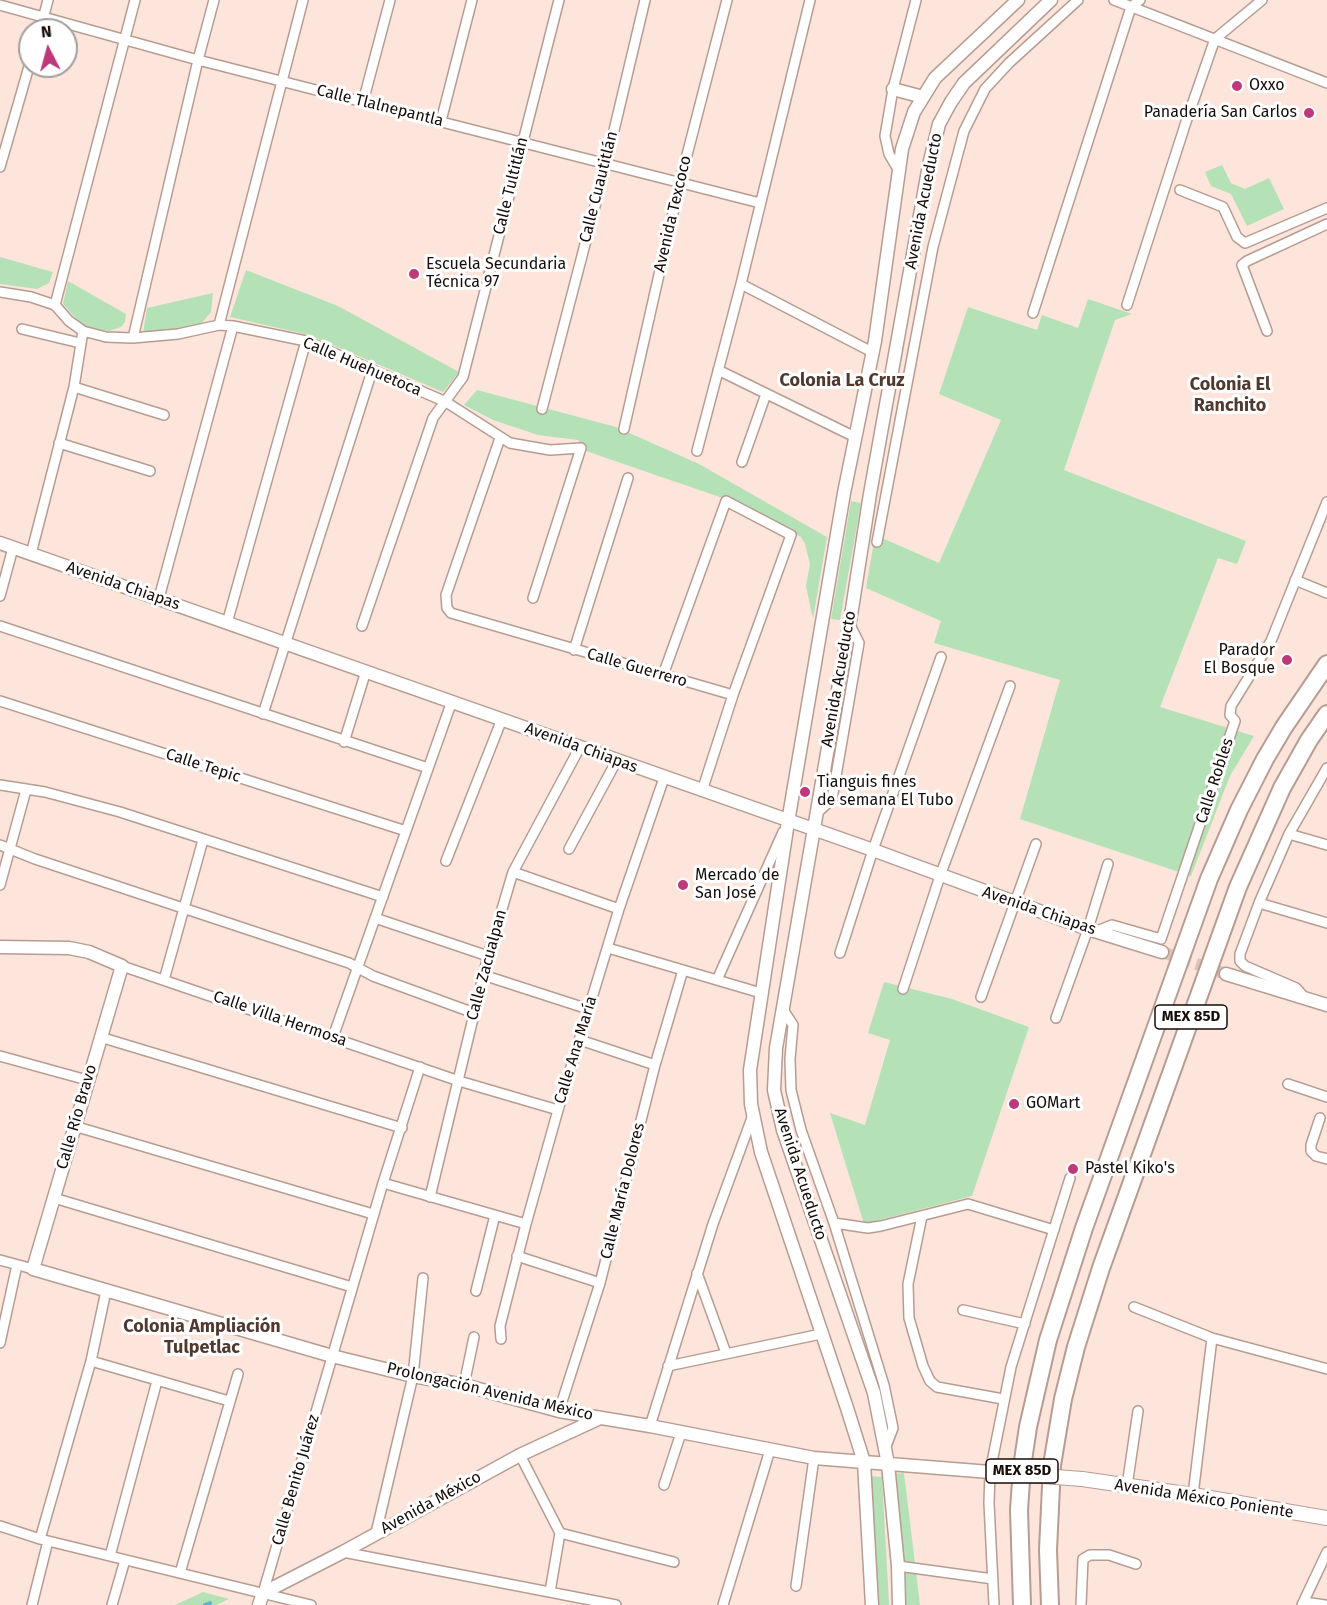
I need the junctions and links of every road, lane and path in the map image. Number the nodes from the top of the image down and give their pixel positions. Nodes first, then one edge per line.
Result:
1 (48, 0) edge
2 (135, 0) edge
3 (214, 0) edge
4 (303, 0) edge
5 (390, 0) edge
6 (472, 0) edge
7 (559, 0) edge
8 (645, 0) edge
9 (727, 0) edge
10 (810, 0) edge
11 (916, 0) edge
12 (1018, 0) edge
13 (1051, 0) edge
14 (1078, 0) edge
15 (1114, 0) edge
16 (1140, 0) edge
17 (1262, 0) edge
18 (0, 5) edge
19 (1131, 7) junction
20 (43, 17) junction
21 (1215, 39) junction
22 (124, 41) junction
23 (198, 60) junction
24 (26, 78) edge
25 (281, 80) junction
26 (1326, 81) edge
27 (893, 89) junction
28 (923, 97) junction
29 (363, 102) junction
30 (441, 121) junction
31 (522, 142) junction
32 (606, 164) junction
33 (0, 167) edge
34 (899, 171) junction
35 (680, 182) junction
36 (1180, 190) dead end
37 (760, 203) junction
38 (1327, 208) edge
39 (1327, 224) edge
40 (1248, 243) junction
41 (1255, 257) junction
42 (741, 284) junction
43 (0, 292) edge
44 (55, 305) junction
45 (1127, 305) dead end
46 (1033, 313) dead end
47 (219, 325) junction
48 (233, 326) junction
49 (22, 329) dead end
50 (83, 331) junction
51 (1267, 331) dead end
52 (133, 338) junction
53 (306, 341) junction
54 (80, 343) junction
55 (873, 352) junction
56 (718, 370) junction
57 (372, 371) junction
58 (74, 387) junction
59 (766, 394) junction
60 (446, 402) junction
61 (542, 409) dead end
62 (164, 416) dead end
63 (624, 429) dead end
64 (855, 436) junction
65 (500, 438) junction
66 (59, 443) junction
67 (697, 451) dead end
68 (742, 462) dead end
69 (150, 471) dead end
70 (628, 478) dead end
71 (1327, 502) edge
72 (878, 542) dead end
73 (0, 543) edge
74 (13, 548) junction
75 (32, 554) junction
76 (1295, 580) junction
77 (1327, 593) edge
78 (0, 596) edge
79 (159, 598) junction
80 (533, 598) dead end
81 (227, 622) junction
82 (0, 626) edge
83 (362, 626) dead end
84 (286, 643) junction
85 (574, 650) junction
86 (941, 657) dead end
87 (1327, 664) edge
88 (366, 671) junction
89 (663, 675) junction
90 (1010, 686) dead end
91 (733, 695) junction
92 (0, 701) edge
93 (452, 701) junction
94 (262, 714) junction
95 (1327, 714) edge
96 (502, 719) junction
97 (344, 742) junction
98 (580, 747) junction
99 (617, 760) junction
100 (428, 768) junction
101 (1327, 770) edge
102 (664, 778) junction
103 (0, 785) edge
104 (26, 790) junction
105 (702, 791) junction
106 (788, 822) junction
107 (812, 830) junction
108 (406, 831) junction
109 (1289, 834) junction
110 (203, 840) junction
111 (1036, 844) dead end
112 (0, 845) edge
113 (1327, 845) edge
114 (11, 848) junction
115 (569, 849) dead end
116 (873, 850) junction
117 (446, 861) dead end
118 (1108, 864) dead end
119 (513, 872) junction
120 (940, 876) junction
121 (0, 885) edge
122 (383, 897) junction
123 (1015, 903) junction
124 (1259, 903) junction
125 (183, 907) junction
126 (620, 909) junction
127 (375, 918) junction
128 (1327, 922) edge
129 (1092, 930) junction
130 (0, 946) edge
131 (608, 948) junction
132 (1162, 952) tunnel mouth
133 (840, 953) dead end
134 (488, 956) junction
135 (122, 966) junction
136 (357, 968) junction
137 (683, 970) junction
138 (1226, 974) tunnel mouth
139 (483, 975) junction
140 (164, 980) junction
141 (717, 980) junction
142 (903, 989) dead end
143 (761, 993) junction
144 (981, 997) dead end
145 (1306, 999) junction
146 (1327, 1005) edge
147 (783, 1008) junction
148 (588, 1009) junction
149 (474, 1013) junction
150 (1056, 1018) dead end
151 (100, 1037) junction
152 (333, 1037) junction
153 (580, 1040) junction
154 (0, 1056) edge
155 (655, 1065) junction
156 (420, 1067) junction
157 (87, 1080) junction
158 (459, 1081) junction
159 (1288, 1084) dead end
160 (1327, 1097) edge
161 (558, 1110) junction
162 (753, 1115) junction
163 (1320, 1118) dead end
164 (74, 1126) junction
165 (402, 1128) junction
166 (1327, 1159) edge
167 (1070, 1178) dead end
168 (382, 1183) junction
169 (430, 1197) junction
170 (54, 1198) junction
171 (373, 1214) junction
172 (495, 1215) junction
173 (922, 1216) junction
174 (834, 1223) junction
175 (526, 1224) junction
176 (1054, 1230) junction
177 (517, 1256) junction
178 (0, 1260) edge
179 (17, 1265) junction
180 (33, 1269) junction
181 (697, 1273) junction
182 (423, 1278) dead end
183 (600, 1283) junction
184 (352, 1287) junction
185 (106, 1291) junction
186 (476, 1291) dead end
187 (1134, 1307) dead end
188 (963, 1310) dead end
189 (1024, 1324) junction
190 (821, 1334) junction
191 (474, 1337) dead end
192 (1212, 1338) junction
193 (501, 1339) dead end
194 (0, 1343) edge
195 (726, 1353) junction
196 (332, 1356) junction
197 (91, 1361) junction
198 (668, 1366) junction
199 (1327, 1369) edge
200 (238, 1374) dead end
201 (413, 1376) junction
202 (157, 1381) junction
203 (464, 1385) junction
204 (1003, 1399) junction
205 (229, 1401) junction
206 (559, 1411) junction
207 (1138, 1411) dead end
208 (601, 1417) junction
209 (650, 1426) junction
210 (681, 1433) junction
211 (885, 1449) junction
212 (770, 1450) junction
213 (520, 1455) junction
214 (814, 1458) junction
215 (864, 1462) junction
216 (888, 1464) junction
217 (990, 1472) junction
218 (664, 1485) dead end
219 (1127, 1486) junction
220 (1193, 1495) junction
221 (1327, 1518) edge
222 (0, 1526) edge
223 (376, 1533) junction
224 (560, 1533) junction
225 (44, 1540) junction
226 (343, 1552) junction
227 (1327, 1552) edge
228 (110, 1556) junction
229 (124, 1560) junction
230 (674, 1562) dead end
231 (1137, 1564) dead end
232 (898, 1566) junction
233 (180, 1573) junction
234 (993, 1578) junction
235 (796, 1586) dead end
236 (550, 1592) junction
237 (261, 1599) edge
238 (563, 1600) edge
239 (1303, 1603) edge
240 (32, 1605) edge
241 (112, 1605) edge
242 (311, 1605) edge
243 (616, 1605) edge
244 (723, 1605) edge
245 (872, 1605) edge
246 (899, 1605) edge
247 (994, 1605) edge
248 (1022, 1605) edge
249 (1050, 1605) edge
250 (1081, 1605) edge
251 (1325, 1605) edge

1 - 20 street
2 - 22 street
3 - 23 street
4 - 25 street
5 - 29 street
6 - 30 street
7 - 31 street, Calle Tultitlán
8 - 32 street, Calle Cuautitlán
9 - 35 street, Avenida Texcoco
10 - 37 street
11 - 27 street
12 - 28 street, Avenida Acueducto
13 - 107 street, Avenida Acueducto
14 - 72 street, Avenida Acueducto
15 - 19 street
16 - 19 street
17 - 21 street
18 - 20 street, Calle Tlalnepantla
19 - 21 street
19 - 46 street
20 - 22 street, Calle Tlalnepantla
21 - 26 street
21 - 45 street
22 - 23 street, Calle Tlalnepantla
22 - 44 street
23 - 25 street, Calle Tlalnepantla
23 - 52 street
24 - 33 street
25 - 29 street, Calle Tlalnepantla
25 - 47 street
27 - 28 street
27 - 34 street
28 - 34 street, Avenida Acueducto
29 - 30 street, Calle Tlalnepantla
30 - 31 street, Calle Tlalnepantla
31 - 32 street, Calle Tlalnepantla
31 - 60 street, Calle Tultitlán
32 - 35 street, Calle Tlalnepantla
32 - 61 street, Calle Cuautitlán
34 - 55 street, Avenida Acueducto
35 - 37 street, Calle Tlalnepantla
35 - 63 street, Avenida Texcoco
36 - 40 street
37 - 42 street
38 - 40 street
39 - 41 street
40 - 41 street
41 - 51 street
42 - 55 street
42 - 56 street
43 - 44 street, Calle Huehuetoca
44 - 50 street, Calle Huehuetoca
47 - 48 street, Calle Huehuetoca
47 - 52 street, Calle Huehuetoca
48 - 53 street, Calle Huehuetoca
48 - 79 street
49 - 54 street
50 - 52 street, Calle Huehuetoca
50 - 54 street
53 - 57 street, Calle Huehuetoca
53 - 81 street
54 - 58 street
55 - 64 street, Avenida Acueducto
56 - 59 street
56 - 67 street
57 - 60 street, Calle Huehuetoca
57 - 84 street
58 - 62 street
58 - 66 street
59 - 64 street
59 - 68 street
60 - 65 street, Calle Huehuetoca
60 - 83 street, Calle Tultitlán
64 - 106 street, Avenida Acueducto
65 - 80 street, Calle Huehuetoca
65 - 85 street, Calle Guerrero
66 - 69 street
66 - 75 street
70 - 85 street
71 - 76 street, Calle Robles
73 - 74 street, Avenida Chiapas
74 - 75 street, Avenida Chiapas
74 - 78 street
75 - 79 street, Avenida Chiapas
76 - 77 street
76 - 129 street, Calle Robles
79 - 81 street, Avenida Chiapas
81 - 84 street, Avenida Chiapas
82 - 94 street
84 - 88 street, Avenida Chiapas
84 - 94 street
85 - 89 street, Calle Guerrero
86 - 116 street
87 - 248 highway, MEX 85D
88 - 93 street, Avenida Chiapas
88 - 97 street
89 - 91 street, Calle Guerrero
89 - 91 street
90 - 120 street
91 - 105 street
92 - 108 street, Calle Tepic
93 - 96 street, Avenida Chiapas
93 - 100 street
94 - 97 street
95 - 249 highway, MEX 85D
96 - 98 street, Avenida Chiapas
96 - 117 street
97 - 100 street
98 - 99 street, Avenida Chiapas
98 - 119 street, Calle Zacualpan
99 - 102 street, Avenida Chiapas
99 - 115 street
100 - 108 street
101 - 109 street
102 - 105 street, Avenida Chiapas
102 - 126 street, Calle Ana María
103 - 104 street
104 - 110 street
104 - 114 street
105 - 106 street, Avenida Chiapas
106 - 107 street, Avenida Chiapas
106 - 141 street
106 - 143 street, Avenida Acueducto
107 - 116 street, Avenida Chiapas
107 - 147 street, Avenida Acueducto
108 - 122 street
109 - 113 street
109 - 124 street
110 - 122 street
110 - 125 street
111 - 123 street
112 - 114 street
114 - 121 street
114 - 125 street
116 - 120 street, Avenida Chiapas
116 - 133 street
118 - 129 street
119 - 126 street
119 - 134 street, Calle Zacualpan
120 - 123 street, Avenida Chiapas
120 - 142 street
122 - 127 street
123 - 129 street, Avenida Chiapas
123 - 144 street
124 - 128 street
124 - 145 street
125 - 136 street
125 - 140 street
126 - 131 street, Calle Ana María
127 - 134 street
127 - 136 street
129 - 132 street, Avenida Chiapas
129 - 150 street
130 - 135 street, Calle Villa Hermosa
131 - 137 street
131 - 148 street, Calle Ana María
134 - 139 street, Calle Zacualpan
135 - 140 street, Calle Villa Hermosa
135 - 151 street, Calle Río Bravo
136 - 149 street
136 - 152 street
137 - 141 street
137 - 155 street, Calle María Dolores
138 - 145 street
139 - 148 street
139 - 149 street, Calle Zacualpan
140 - 152 street, Calle Villa Hermosa
141 - 143 street
143 - 162 street, Avenida Acueducto
145 - 146 street
147 - 174 street
147 - 211 street, Avenida Acueducto
148 - 153 street, Calle Ana María
149 - 158 street, Calle Zacualpan
151 - 157 street, Calle Río Bravo
151 - 165 street
152 - 156 street, Calle Villa Hermosa
153 - 155 street
153 - 161 street, Calle Ana María
154 - 157 street
155 - 183 street, Calle María Dolores
156 - 158 street, Calle Villa Hermosa
156 - 165 street, Calle Benito Juárez
157 - 164 street, Calle Río Bravo
158 - 161 street, Calle Villa Hermosa
158 - 169 street, Calle Zacualpan
159 - 160 street
161 - 175 street, Calle Ana María
162 - 181 street
162 - 190 street, Avenida Acueducto
163 - 166 street
164 - 170 street, Calle Río Bravo
164 - 171 street
165 - 168 street, Calle Benito Juárez
167 - 176 street
168 - 169 street
168 - 171 street, Calle Benito Juárez
169 - 172 street
170 - 180 street, Calle Río Bravo
170 - 184 street
171 - 184 street, Calle Benito Juárez
172 - 175 street
172 - 186 street
173 - 174 street
173 - 176 street
173 - 204 street
174 - 211 street
175 - 177 street, Calle Ana María
176 - 189 street
177 - 183 street
177 - 193 street, Calle Ana María
178 - 179 street, Prolongación Avenida México
179 - 180 street, Prolongación Avenida México
179 - 194 street
180 - 185 street, Prolongación Avenida México
181 - 195 street
181 - 198 street
182 - 201 street
183 - 206 street, Calle María Dolores
184 - 196 street, Calle Benito Juárez
185 - 196 street, Prolongación Avenida México
185 - 197 street
187 - 192 street
188 - 189 street
189 - 204 street
190 - 195 street
190 - 215 street, Avenida Acueducto
191 - 203 street
192 - 199 street
192 - 220 street
195 - 198 street
196 - 201 street, Prolongación Avenida México
196 - 237 street, Calle Benito Juárez
197 - 202 street
197 - 225 street
198 - 209 street
200 - 205 street
201 - 203 street, Prolongación Avenida México
201 - 223 street
202 - 205 street
202 - 228 street
203 - 206 street, Prolongación Avenida México
204 - 217 street
205 - 233 street
206 - 208 street, Prolongación Avenida México
207 - 219 street
208 - 209 street, Prolongación Avenida México
208 - 213 street, Avenida México
209 - 210 street, Prolongación Avenida México
210 - 212 street, Prolongación Avenida México
210 - 218 street
211 - 216 street, Avenida Acueducto
212 - 214 street, Prolongación Avenida México
212 - 244 street
213 - 223 street, Avenida México
213 - 224 street
214 - 215 street, Prolongación Avenida México
214 - 235 street
215 - 216 street, Prolongación Avenida México
215 - 245 street, Avenida Acueducto
216 - 217 street, Prolongación Avenida México
216 - 232 street, Avenida Acueducto
217 - 219 main road, Avenida México Poniente, bridge
217 - 234 street
219 - 220 main road, Avenida México Poniente
220 - 221 main road, Avenida México Poniente
222 - 225 street
223 - 226 street, Avenida México
224 - 230 street
224 - 236 street
225 - 228 street
225 - 240 street
226 - 236 street
226 - 237 street, Avenida México
227 - 239 street
228 - 229 street
229 - 233 street
229 - 241 street
231 - 250 street
232 - 234 street
232 - 246 street, Avenida Acueducto
233 - 237 street
234 - 247 street
236 - 238 street
237 - 242 street
238 - 243 street
239 - 251 street

